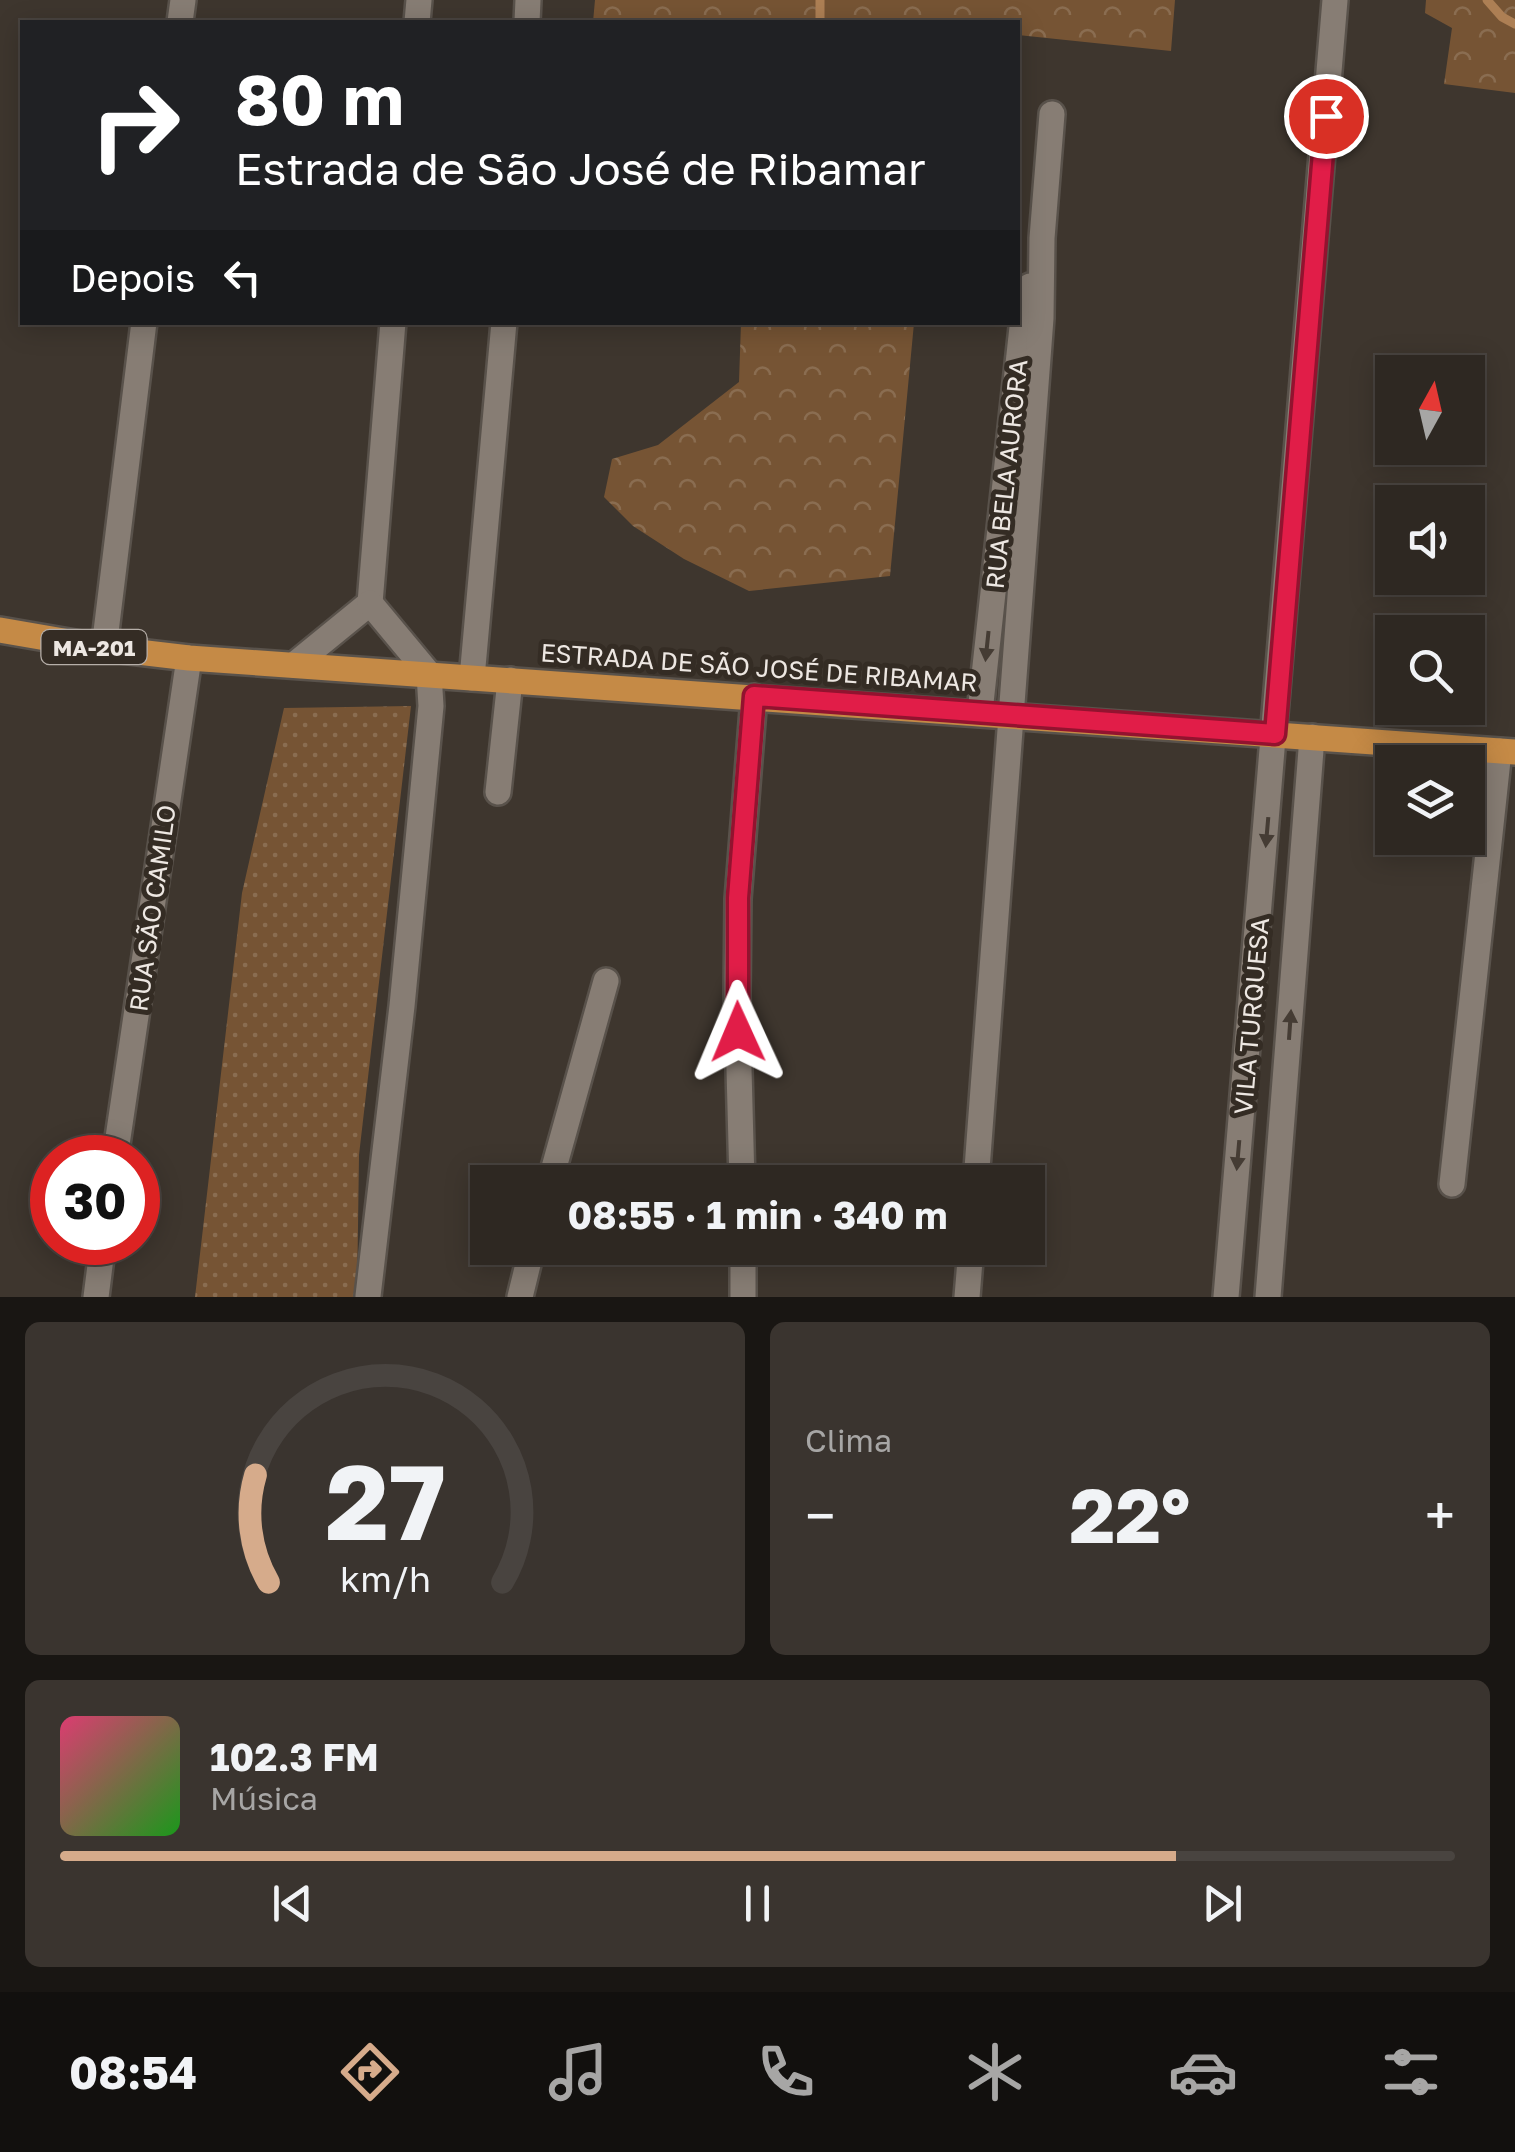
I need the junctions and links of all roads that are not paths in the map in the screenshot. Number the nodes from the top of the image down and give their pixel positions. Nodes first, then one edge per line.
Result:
1 (1335, 0) edge
2 (1052, 114) dead end
3 (1042, 238) junction
4 (144, 325) edge
5 (393, 325) edge
6 (504, 325) edge
7 (370, 597) junction
8 (0, 630) edge
9 (104, 648) junction
10 (189, 658) junction
11 (294, 666) junction
12 (429, 674) junction
13 (472, 678) junction
14 (510, 680) junction
15 (754, 696) junction
16 (980, 712) junction
17 (1012, 714) junction
18 (1275, 734) junction
19 (1312, 737) junction
20 (1507, 752) edge
21 (498, 792) dead end
22 (606, 980) dead end
23 (119, 1135) edge
24 (555, 1165) edge
25 (742, 1165) edge
26 (977, 1165) edge
27 (1452, 1184) dead end
28 (1232, 1230) junction
29 (1274, 1234) junction
30 (100, 1265) edge
31 (528, 1265) edge
32 (743, 1265) edge
33 (970, 1265) edge
34 (368, 1296) edge
35 (96, 1297) edge
36 (520, 1297) edge
37 (743, 1297) edge
38 (968, 1297) edge
39 (1226, 1297) edge
40 (1268, 1297) edge

1 - 18 street, VILA TURQUESA
2 - 3 street, RUA BELA AURORA
3 -> 16 street, RUA BELA AURORA
3 - 17 street, RUA BELA AURORA
4 - 9 street
5 - 7 street
6 - 13 street
7 - 11 street
7 - 12 street
8 - 9 main road, ESTRADA DE SÃO JOSÉ DE RIBAMAR / MA-201
9 - 10 main road, ESTRADA DE SÃO JOSÉ DE RIBAMAR / MA-201
10 - 11 main road, ESTRADA DE SÃO JOSÉ DE RIBAMAR / MA-201
10 - 23 street, RUA SÃO CAMILO
11 - 12 main road, ESTRADA DE SÃO JOSÉ DE RIBAMAR / MA-201
12 - 13 main road, ESTRADA DE SÃO JOSÉ DE RIBAMAR / MA-201
12 - 34 street
13 - 14 main road, ESTRADA DE SÃO JOSÉ DE RIBAMAR / MA-201
14 - 15 main road, ESTRADA DE SÃO JOSÉ DE RIBAMAR / MA-201
14 - 21 street
15 - 16 main road, ESTRADA DE SÃO JOSÉ DE RIBAMAR / MA-201
15 - 25 street
16 - 17 main road, ESTRADA DE SÃO JOSÉ DE RIBAMAR / MA-201
17 - 18 main road, ESTRADA DE SÃO JOSÉ DE RIBAMAR / MA-201
17 - 26 street, RUA BELA AURORA
18 - 19 main road, ESTRADA DE SÃO JOSÉ DE RIBAMAR / MA-201
18 -> 28 street, VILA TURQUESA
19 - 20 main road, ESTRADA DE SÃO JOSÉ DE RIBAMAR / MA-201
29 -> 19 street, VILA TURQUESA
20 - 27 street
22 - 24 street
28 - 29 street
28 - 39 street, VILA TURQUESA
29 - 40 street, VILA TURQUESA
30 - 35 street
31 - 36 street
32 - 37 street
33 - 38 street

